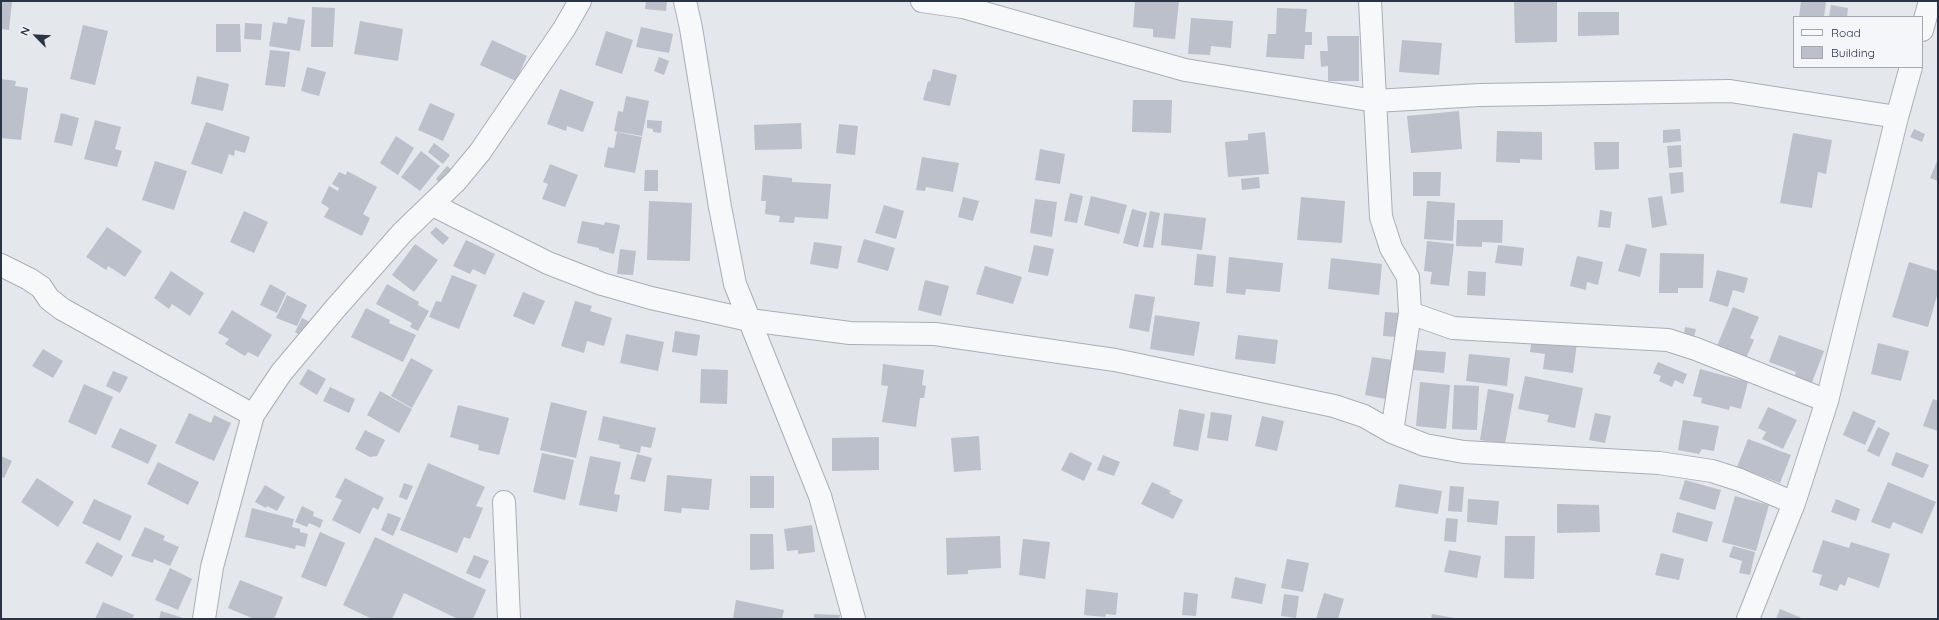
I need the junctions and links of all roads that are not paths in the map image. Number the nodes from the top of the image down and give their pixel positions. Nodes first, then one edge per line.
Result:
1 (580, 1) edge
2 (685, 1) edge
3 (922, 1) edge
4 (1370, 1) edge
5 (1930, 1) edge
6 (1923, 26) edge
7 (1911, 68) edge
8 (1375, 100) junction
9 (1897, 117) junction
10 (433, 205) junction
11 (1, 265) edge
12 (1410, 313) junction
13 (749, 320) junction
14 (1827, 401) junction
15 (253, 415) junction
16 (1392, 432) junction
17 (504, 502) dead end
18 (1794, 503) junction
19 (204, 619) edge
20 (509, 619) edge
21 (854, 619) edge
22 (1748, 619) edge

1 - 10 street
2 - 13 street
3 - 8 street
4 - 8 street
5 - 6 street
7 - 9 street
8 - 9 street
8 - 12 street
9 - 14 street
10 - 13 street
10 - 15 street
11 - 15 street
12 - 14 street
12 - 16 street
13 - 16 street
13 - 21 street
14 - 18 street
15 - 19 street
16 - 18 street
17 - 20 street
18 - 22 street

